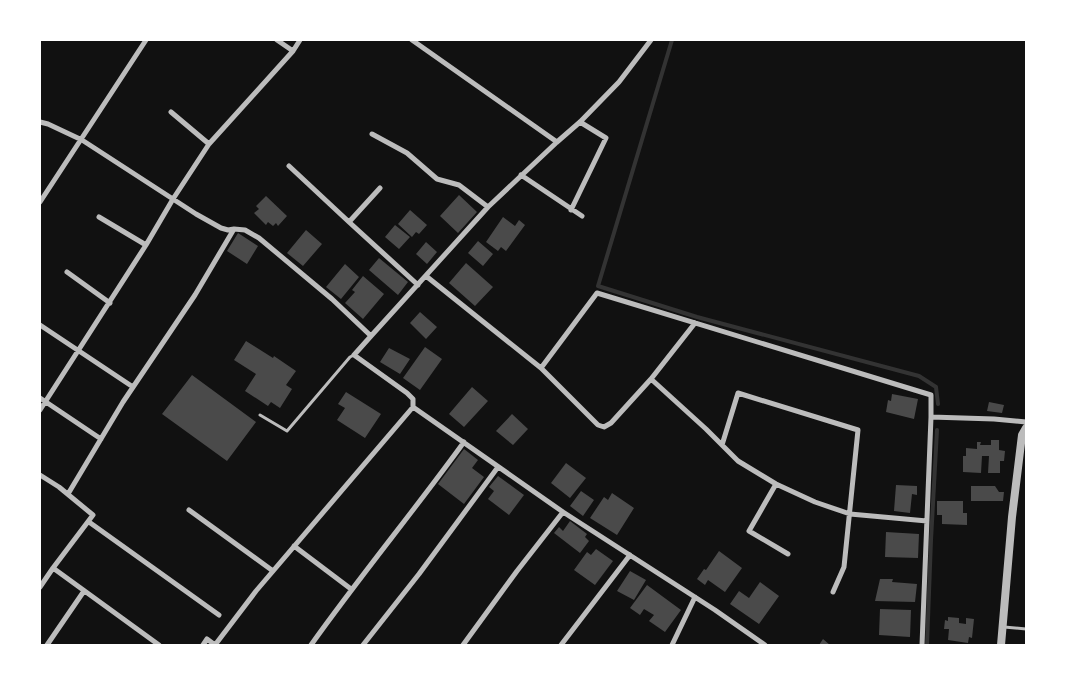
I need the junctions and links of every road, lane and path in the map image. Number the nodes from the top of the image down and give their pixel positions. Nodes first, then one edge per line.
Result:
1 (146, 40) edge
2 (277, 40) edge
3 (300, 40) edge
4 (412, 40) edge
5 (648, 41) edge
6 (293, 51) junction
7 (171, 112) dead end
8 (40, 122) edge
9 (580, 122) junction
10 (372, 134) dead end
11 (82, 140) junction
12 (557, 142) junction
13 (209, 144) junction
14 (289, 166) dead end
15 (521, 175) junction
16 (380, 188) dead end
17 (174, 199) junction
18 (40, 202) edge
19 (488, 207) junction
20 (572, 210) junction
21 (582, 216) dead end
22 (99, 217) dead end
23 (349, 222) junction
24 (234, 228) junction
25 (146, 245) junction
26 (67, 272) dead end
27 (426, 276) junction
28 (418, 285) junction
29 (110, 303) junction
30 (696, 323) junction
31 (40, 325) edge
32 (371, 336) junction
33 (78, 351) junction
34 (354, 355) junction
35 (541, 368) junction
36 (651, 379) junction
37 (133, 388) junction
38 (43, 400) edge
39 (413, 406) junction
40 (40, 410) edge
41 (260, 414) dead end
42 (931, 418) junction
43 (1026, 422) edge
44 (1025, 434) edge
45 (101, 439) junction
46 (464, 442) junction
47 (722, 445) junction
48 (498, 467) junction
49 (40, 475) edge
50 (776, 484) junction
51 (68, 494) junction
52 (189, 510) dead end
53 (563, 512) junction
54 (850, 514) junction
55 (88, 522) junction
56 (927, 522) junction
57 (294, 546) junction
58 (788, 554) dead end
59 (630, 555) junction
60 (53, 568) junction
61 (273, 571) junction
62 (40, 588) edge
63 (351, 589) junction
64 (84, 591) junction
65 (833, 592) dead end
66 (695, 597) junction
67 (219, 615) dead end
68 (1003, 627) junction
69 (1026, 629) edge
70 (47, 645) edge
71 (159, 645) edge
72 (203, 645) edge
73 (215, 645) edge
74 (310, 645) edge
75 (362, 645) edge
76 (463, 645) edge
77 (561, 645) edge
78 (672, 645) edge
79 (765, 645) edge
80 (922, 645) edge
81 (1001, 645) edge

1 - 11 street
2 - 6 street
3 - 6 street
4 - 12 street
5 - 9 street
6 - 13 street
7 - 13 street
8 - 11 street
9 - 12 street
9 - 20 street
10 - 19 street
11 - 17 street
11 - 18 street
12 - 15 street
13 - 17 street
14 - 23 street
15 - 19 street
15 - 20 street
16 - 23 street
17 - 24 street
17 - 25 street
19 - 27 street
20 - 21 street
22 - 25 street
23 - 28 street
24 - 32 street
24 - 37 street
25 - 29 street
26 - 29 street
27 - 28 street
27 - 35 street
28 - 32 street
29 - 33 street
30 - 35 street
30 - 36 street
30 - 42 street
31 - 33 street
32 - 34 street
33 - 37 street
33 - 38 street
34 - 39 street
34 - 41 lane
35 - 36 street
36 - 47 street
37 - 45 street
38 - 40 street
38 - 45 street
39 - 46 street
39 - 57 street
42 - 43 street
42 - 56 street
44 - 68 street
45 - 51 street
46 - 48 street
46 - 63 street
47 - 50 street
47 - 54 street
48 - 53 street
48 - 75 street
49 - 51 street
50 - 54 street
50 - 58 street
51 - 55 street
52 - 61 street
53 - 59 street
53 - 76 street
54 - 56 street
54 - 65 street
55 - 60 street
55 - 67 street
56 - 80 street
57 - 61 street
57 - 63 street
59 - 66 street
59 - 77 street
60 - 62 street
60 - 64 street
61 - 73 street
63 - 74 street
64 - 70 street
64 - 71 street
66 - 78 street
66 - 79 street
68 - 69 lane
68 - 81 street
72 - 73 street

